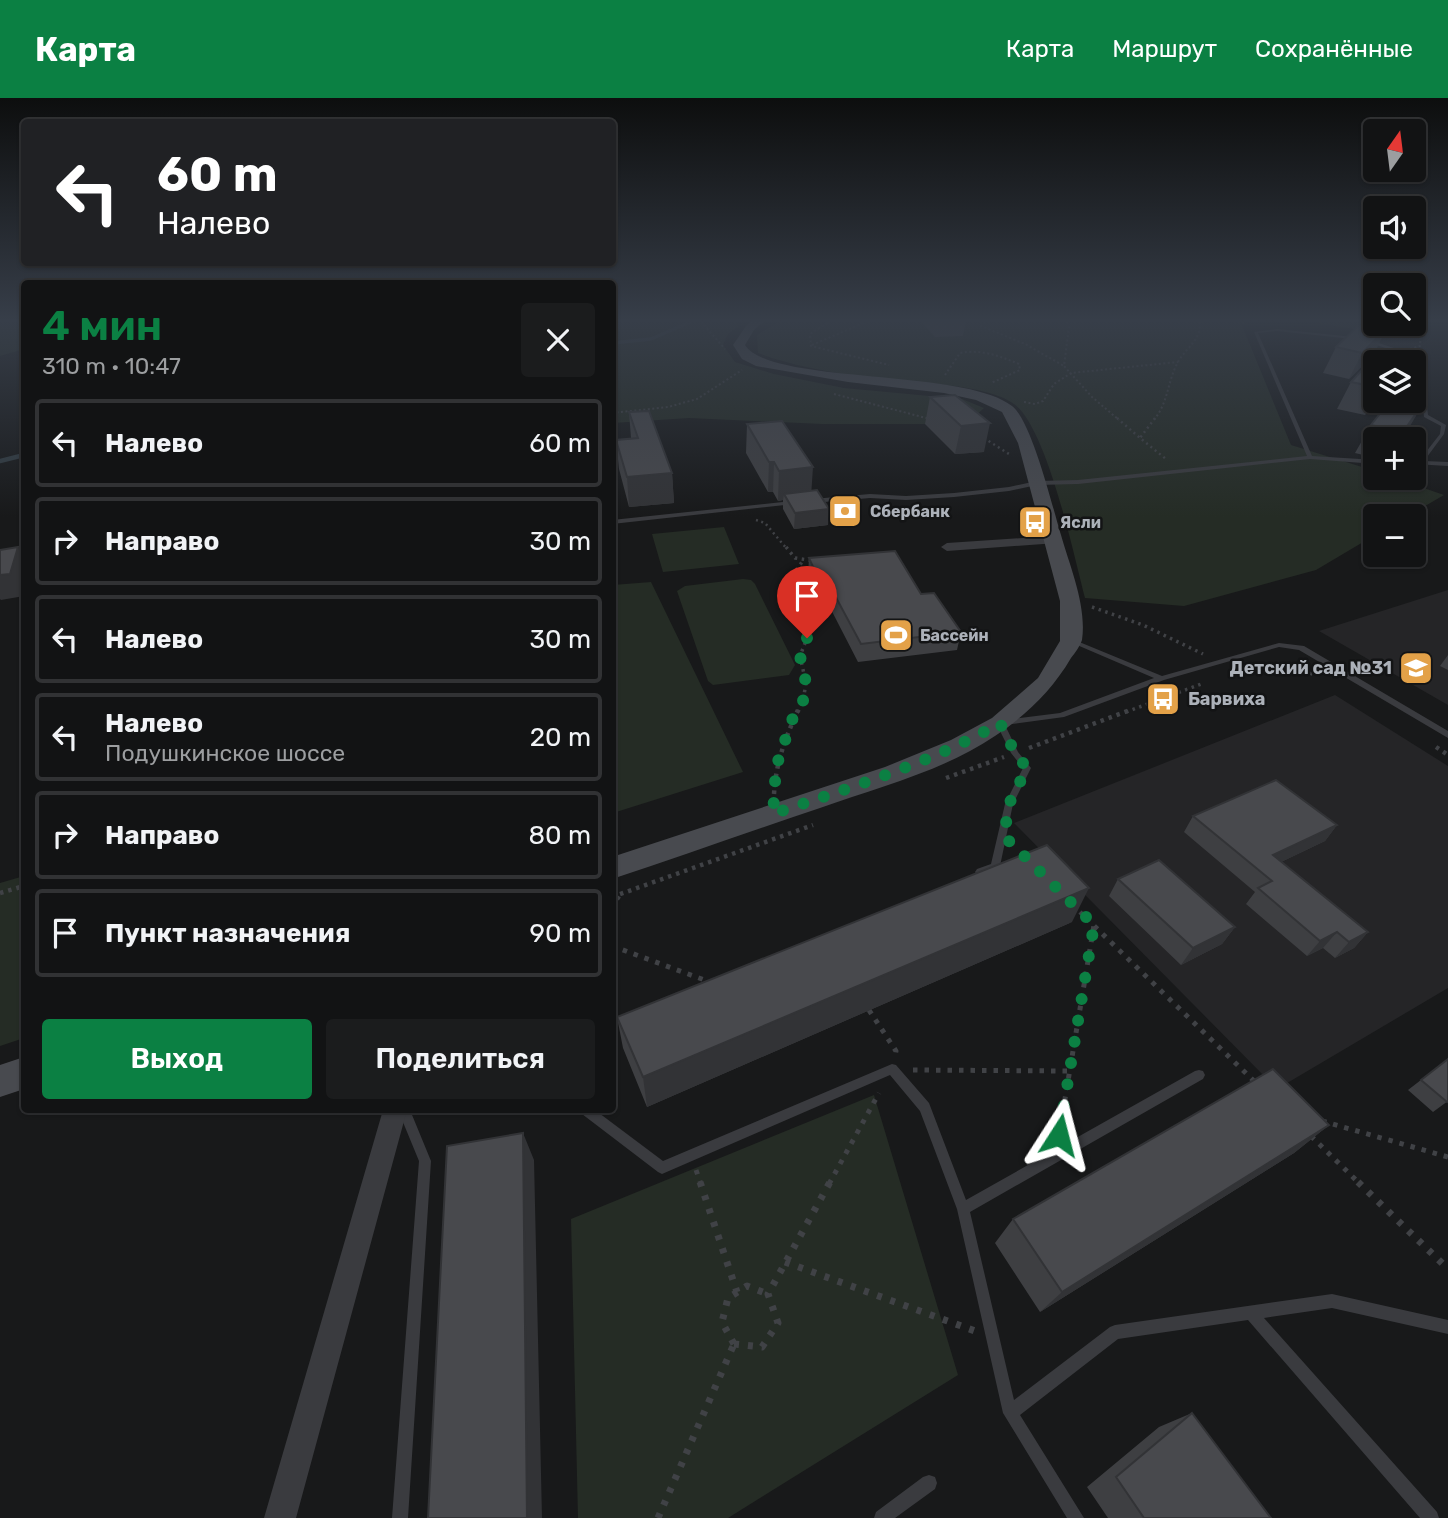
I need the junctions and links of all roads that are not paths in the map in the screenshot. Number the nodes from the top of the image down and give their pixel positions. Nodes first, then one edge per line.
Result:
1 (903, 384) edge
2 (1279, 384) edge
3 (1426, 413) edge
4 (1426, 452) edge
5 (1310, 457) junction
6 (1363, 462) edge
7 (1426, 463) edge
8 (1448, 464) edge
9 (1034, 475) junction
10 (616, 522) edge
11 (1053, 540) junction
12 (947, 547) dead end
13 (1071, 641) junction
14 (1161, 678) junction
15 (1000, 723) junction
16 (1448, 735) edge
17 (616, 867) edge
18 (970, 876) edge
19 (21, 1074) edge
20 (1199, 1075) dead end
21 (0, 1081) edge
22 (394, 1113) edge
23 (405, 1113) edge
24 (590, 1113) edge
25 (963, 1209) junction
26 (1251, 1313) junction
27 (1448, 1327) edge
28 (1010, 1413) junction
29 (929, 1483) dead end
30 (280, 1518) edge
31 (400, 1518) edge
32 (882, 1518) edge
33 (1076, 1518) edge
34 (1431, 1518) edge

1 - 9 main road
2 - 5 lane
3 - 4 lane
5 - 6 lane
5 - 9 lane
7 - 8 lane
9 - 10 lane
9 - 11 main road
11 - 12 street
11 - 13 main road
13 - 14 lane
13 - 15 main road
14 - 15 lane
14 - 16 lane
15 - 17 main road
15 - 18 lane
19 - 21 main road
20 - 25 lane
22 - 30 street
23 - 31 lane
24 - 25 lane
25 - 28 lane
26 - 27 lane
26 - 28 lane
26 - 34 lane
28 - 33 lane
29 - 32 lane

